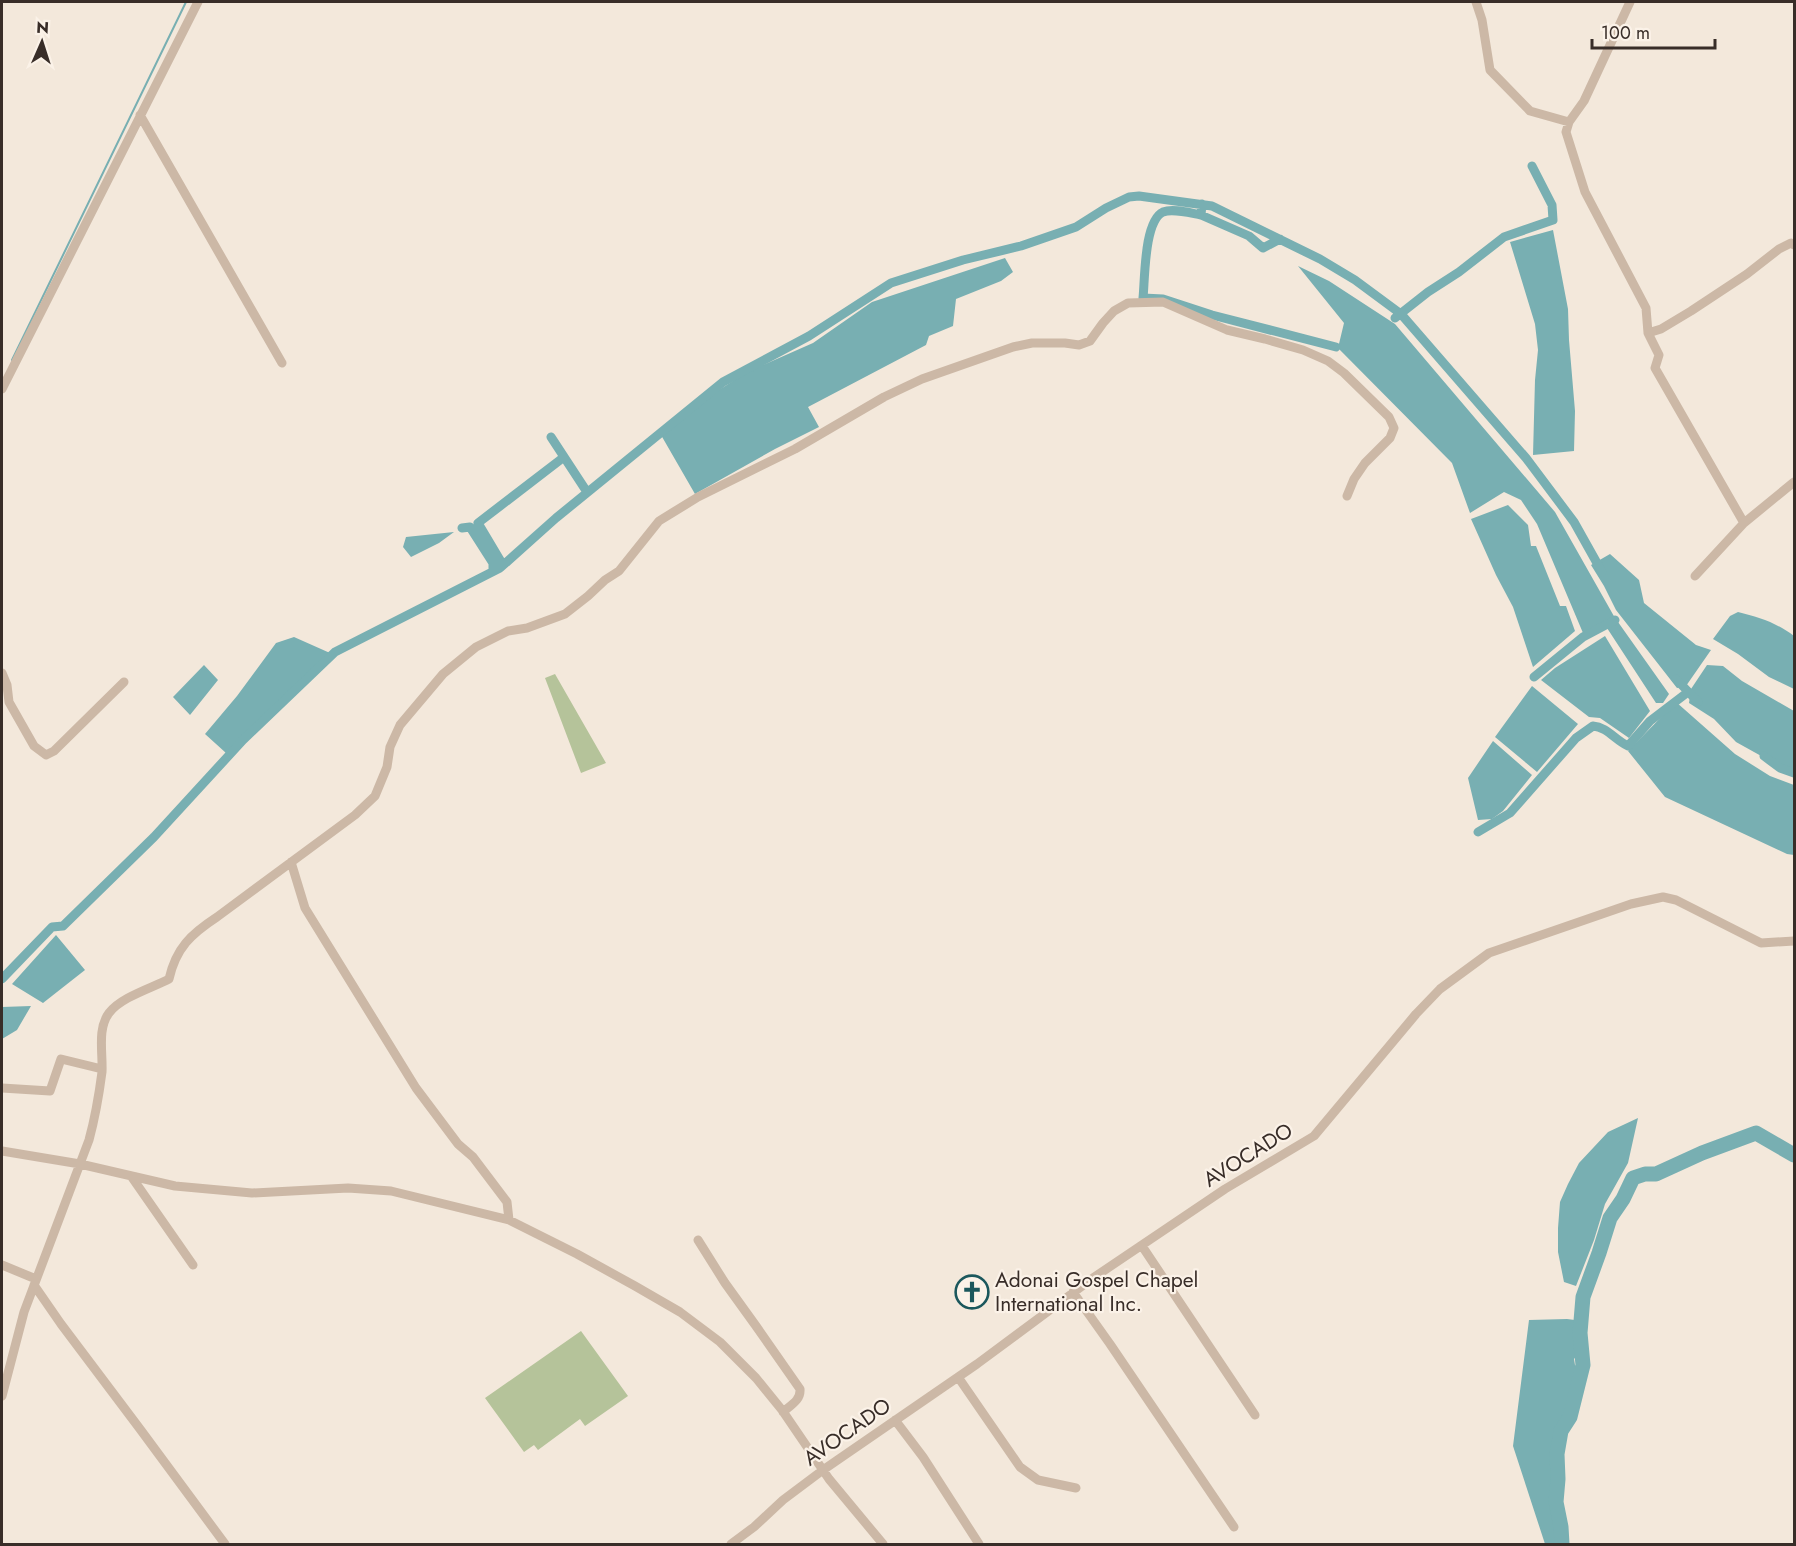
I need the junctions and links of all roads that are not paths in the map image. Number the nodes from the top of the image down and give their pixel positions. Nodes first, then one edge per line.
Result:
1 (198, 2) edge
2 (1476, 2) edge
3 (1630, 2) edge
4 (140, 115) junction
5 (1569, 122) junction
6 (1794, 244) edge
7 (1648, 333) junction
8 (282, 363) dead end
9 (2, 389) edge
10 (1794, 482) edge
11 (1347, 496) dead end
12 (1744, 523) junction
13 (1695, 576) dead end
14 (2, 674) edge
15 (124, 682) dead end
16 (291, 862) junction
17 (1794, 941) edge
18 (102, 1069) junction
19 (2, 1088) edge
20 (2, 1151) edge
21 (80, 1164) junction
22 (131, 1176) junction
23 (509, 1220) junction
24 (698, 1240) dead end
25 (1142, 1246) junction
26 (2, 1265) edge
27 (193, 1265) dead end
28 (35, 1282) junction
29 (1073, 1292) junction
30 (958, 1377) junction
31 (2, 1396) edge
32 (783, 1412) junction
33 (1255, 1415) dead end
34 (895, 1420) junction
35 (823, 1470) junction
36 (1077, 1488) dead end
37 (1234, 1527) dead end
38 (225, 1545) edge
39 (731, 1545) edge
40 (883, 1545) edge
41 (979, 1545) edge

1 - 4 street
2 - 5 street
3 - 5 street
4 - 8 street
4 - 9 street
5 - 7 street
6 - 7 street
7 - 12 street
10 - 12 street
11 - 16 street
12 - 13 street
14 - 15 street
16 - 18 street
16 - 23 street
17 - 25 street, AVOCADO
18 - 19 street
18 - 21 street
20 - 21 street
21 - 22 street
21 - 28 street
22 - 23 street
22 - 27 street
23 - 32 street
24 - 32 street
25 - 29 street, AVOCADO
25 - 33 street
26 - 28 street
28 - 31 street
28 - 38 street
29 - 30 street, AVOCADO
29 - 37 street
30 - 34 street, AVOCADO
30 - 36 street
32 - 35 street
34 - 35 street, AVOCADO
34 - 41 street
35 - 39 street, AVOCADO
35 - 40 street

